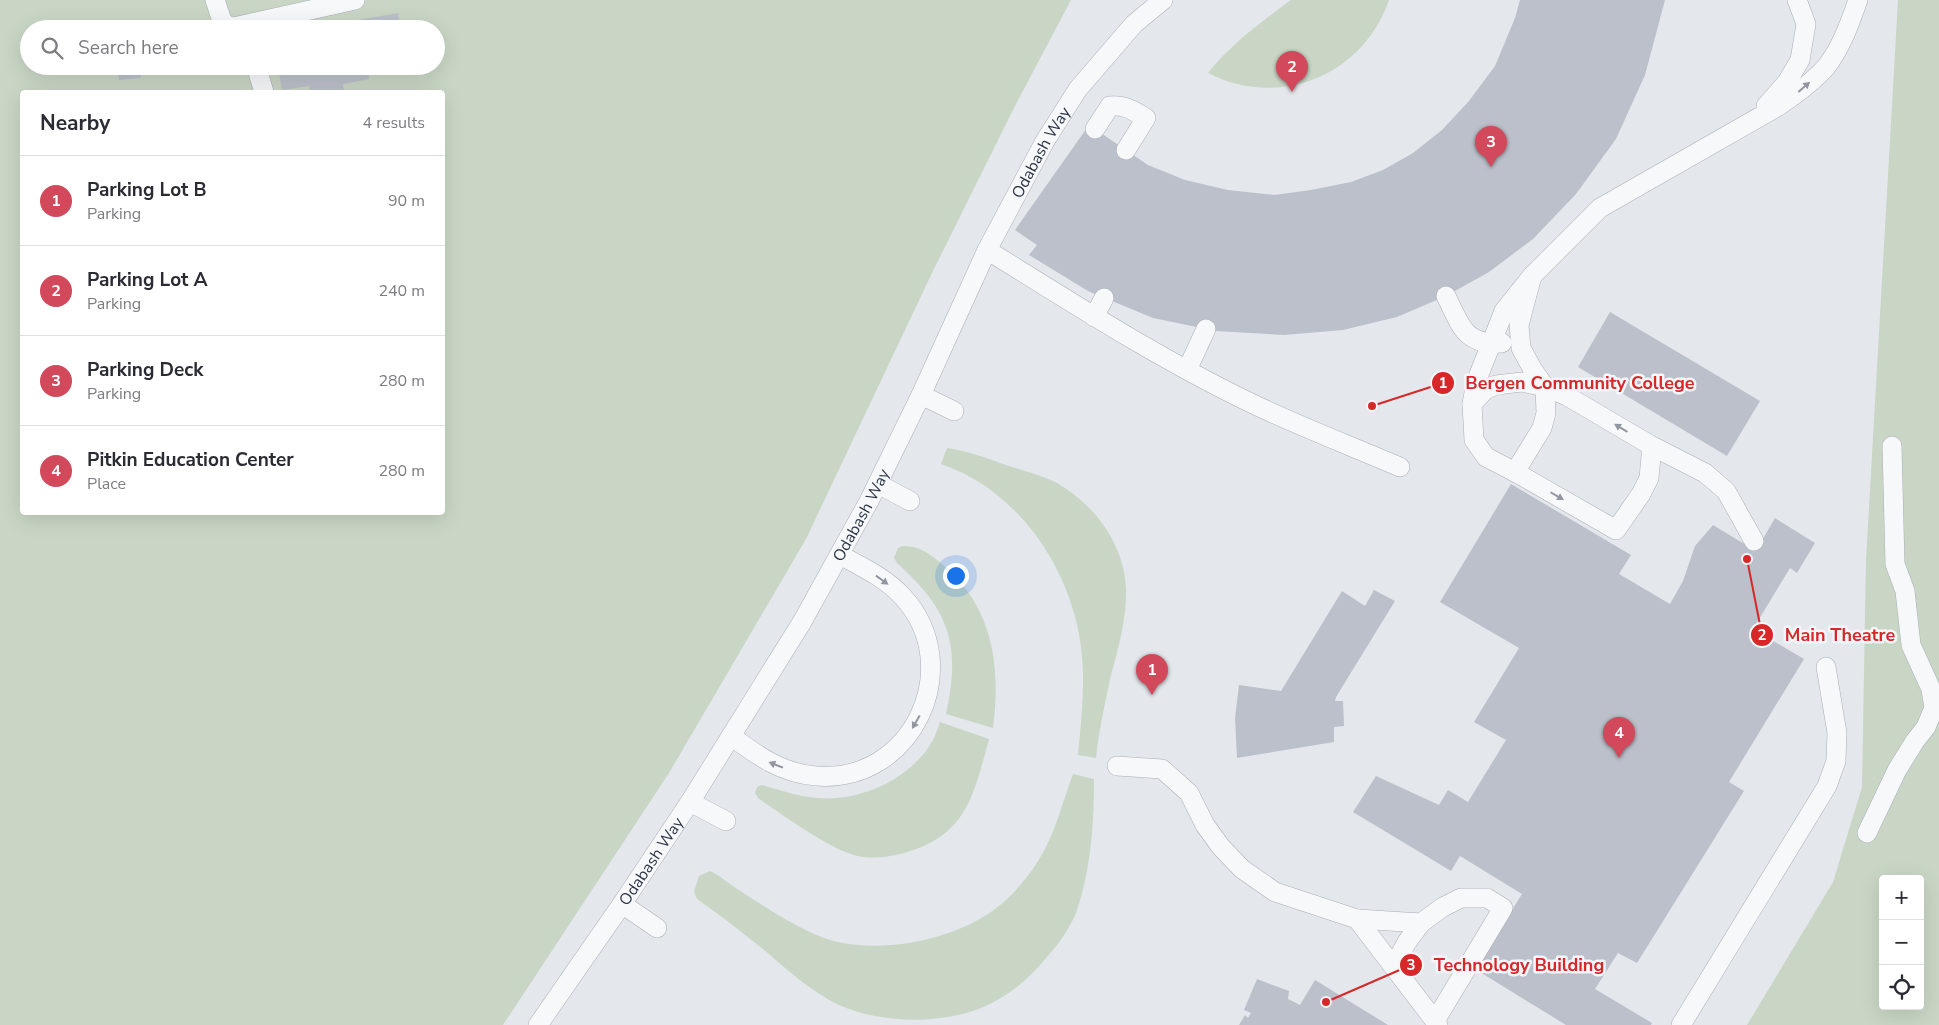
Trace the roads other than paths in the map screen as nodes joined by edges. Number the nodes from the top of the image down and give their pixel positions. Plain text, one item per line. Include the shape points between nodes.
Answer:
1 (214, 0) edge
2 (355, 0) edge
3 (1145, 0) edge
4 (1163, 0) edge
5 (1797, 0) edge
6 (1858, 0) edge
7 (222, 20) edge
8 (269, 20) edge
9 (259, 75) edge
10 (1078, 89) junction
11 (263, 90) edge
12 (1749, 123) junction
13 (1095, 129) dead end
14 (1126, 150) dead end
15 (987, 250) junction
16 (1532, 276) junction
17 (1446, 296) dead end
18 (1104, 298) dead end
19 (1094, 316) junction
20 (1206, 329) dead end
21 (1521, 342) junction
22 (1492, 343) junction
23 (1187, 370) junction
24 (1545, 387) junction
25 (921, 395) junction
26 (1472, 404) junction
27 (954, 411) dead end
28 (1652, 446) junction
29 (1892, 446) dead end
30 (1400, 466) dead end
31 (1515, 472) junction
32 (878, 484) junction
33 (910, 501) dead end
34 (1754, 541) dead end
35 (840, 555) junction
36 (1826, 666) dead end
37 (731, 736) junction
38 (1118, 766) dead end
39 (690, 802) junction
40 (726, 821) dead end
41 (1867, 833) dead end
42 (622, 904) junction
43 (1357, 919) junction
44 (1421, 923) junction
45 (656, 928) dead end
46 (1394, 966) junction
47 (1437, 1023) edge
48 (538, 1025) edge
49 (1681, 1025) edge

1 - 7 street
2 - 8 street
3 - 10 street
4 - 10 street, Odabash Way via 1134,24
5 - 12 street via 1806,24 1800,60 1775,97
12 -> 6 street via 1803,89 1826,66 1846,32
9 - 11 street
10 - 15 street, Odabash Way via 1040,149
12 - 16 street via 1600,208
13 - 14 street via 1110,106 1118,105 1146,118
15 - 19 street
15 - 25 street, Odabash Way
16 - 21 street via 1519,325
16 - 22 street via 1504,311
17 - 22 street via 1462,329 1474,340
18 - 19 street
19 - 23 street
20 - 23 street
21 - 22 street
21 - 24 street via 1532,370
22 - 26 street via 1476,382
23 - 30 street via 1253,405
24 - 26 street via 1522,382 1496,385 1485,390
28 -> 24 street via 1567,396
24 - 31 street via 1546,413 1542,428
25 - 27 street
25 - 32 street, Odabash Way
26 - 31 street via 1474,440 1486,457
31 -> 28 street via 1616,530 1650,478
28 - 34 street via 1705,474 1726,491
29 - 41 street via 1895,564 1904,591 1911,645 1930,689 1934,708 1926,727 1897,770
32 - 33 street
32 - 35 street, Odabash Way
35 - 37 street, Odabash Way
35 -> 37 street via 882,578 903,597 918,617 928,642 932,673 927,700 916,723 901,744 880,761 839,776 816,776 788,770 768,762
36 - 49 street via 1837,734 1836,761 1827,786
37 - 39 street, Odabash Way
38 - 43 street via 1162,769 1189,793 1205,825 1242,870 1275,892
39 - 40 street
39 - 42 street, Odabash Way
42 - 45 street
42 - 48 street, Odabash Way
43 - 44 street
43 - 46 street
44 - 46 street
44 - 47 street via 1461,898 1487,898 1503,908
46 - 47 street

